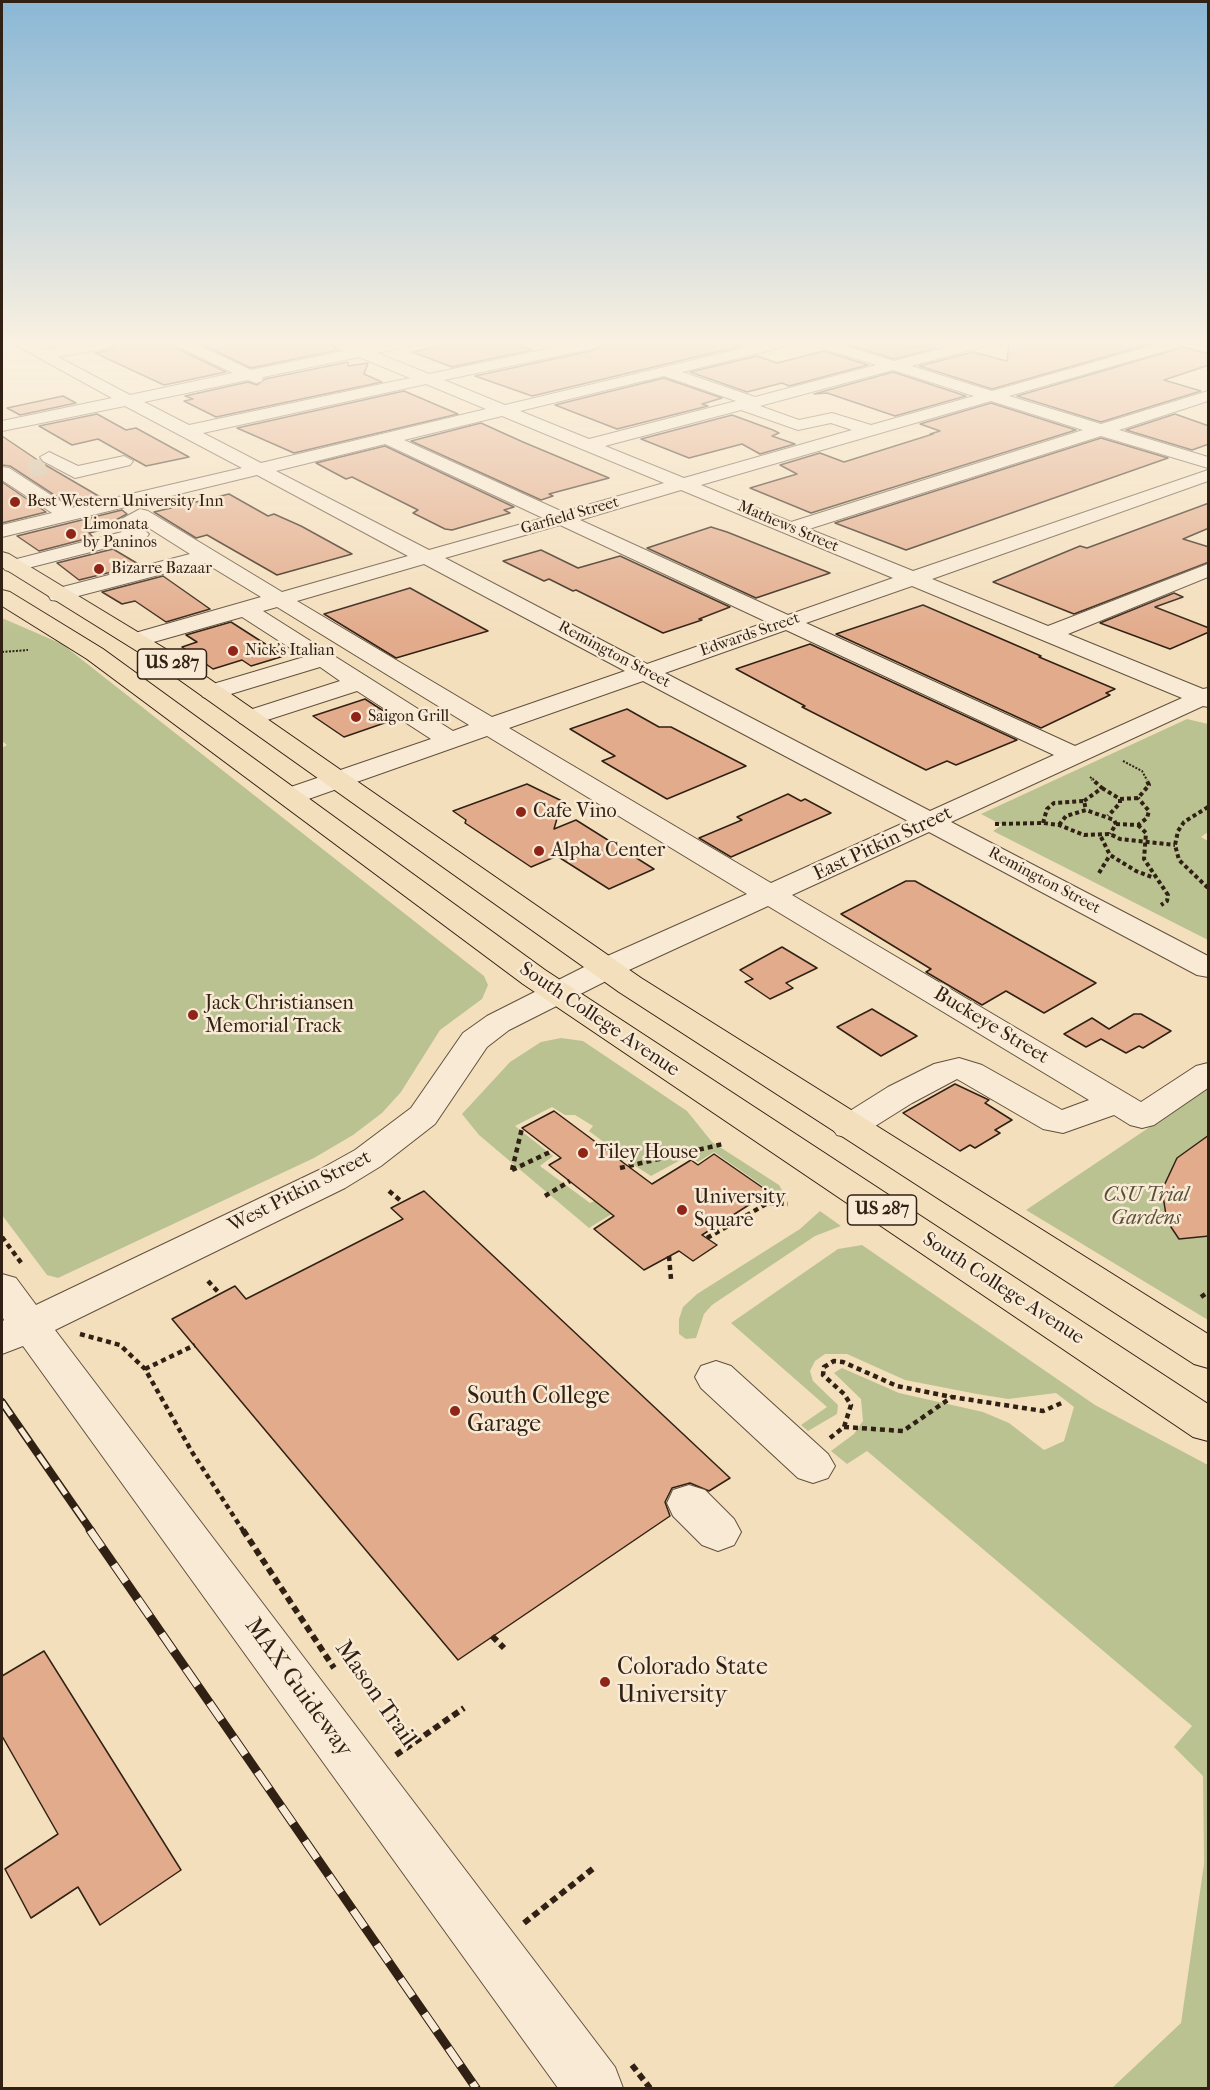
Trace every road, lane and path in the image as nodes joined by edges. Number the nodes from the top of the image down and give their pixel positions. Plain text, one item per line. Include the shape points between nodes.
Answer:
1 (206, 441) edge
2 (376, 441) edge
3 (391, 441) edge
4 (577, 441) edge
5 (605, 441) edge
6 (838, 441) edge
7 (1070, 441) edge
8 (1137, 441) edge
9 (588, 445) junction
10 (78, 450) dead end
11 (1209, 463) edge
12 (261, 469) junction
13 (29, 470) tunnel mouth
14 (4, 473) edge
15 (1209, 475) edge
16 (685, 484) junction
17 (130, 509) junction
18 (68, 515) junction
19 (559, 519) junction
20 (792, 528) junction
21 (2, 531) edge
22 (209, 555) junction
23 (425, 556) junction
24 (7, 562) edge
25 (1209, 570) edge
26 (912, 578) junction
27 (59, 595) junction
28 (277, 598) junction
29 (5, 602) edge
30 (243, 608) junction
31 (786, 622) junction
32 (1049, 634) junction
33 (136, 640) junction
34 (28, 650) dead end
35 (2, 652) edge
36 (322, 659) junction
37 (645, 672) junction
38 (360, 682) junction
39 (212, 692) junction
40 (1207, 698) edge
41 (249, 718) junction
42 (489, 727) junction
43 (450, 740) junction
44 (1123, 762) dead end
45 (1084, 767) junction
46 (336, 780) junction
47 (1102, 788) junction
48 (291, 796) junction
49 (1120, 798) junction
50 (1137, 798) junction
51 (1084, 801) junction
52 (1209, 807) edge
53 (1086, 810) junction
54 (1108, 816) junction
55 (931, 822) junction
56 (1043, 823) junction
57 (994, 824) dead end
58 (1116, 824) junction
59 (1059, 825) junction
60 (1138, 825) junction
61 (1110, 834) junction
62 (1101, 837) junction
63 (1144, 842) junction
64 (1175, 845) junction
65 (1110, 855) junction
66 (1099, 873) dead end
67 (1154, 878) junction
68 (1209, 888) edge
69 (771, 894) junction
70 (1161, 905) dead end
71 (1209, 968) edge
72 (605, 969) junction
73 (558, 993) junction
74 (1209, 1073) edge
75 (1116, 1102) junction
76 (849, 1127) junction
77 (522, 1128) dead end
78 (723, 1144) dead end
79 (552, 1151) dead end
80 (620, 1168) dead end
81 (570, 1181) dead end
82 (388, 1191) dead end
83 (545, 1196) dead end
84 (402, 1202) dead end
85 (788, 1204) dead end
86 (707, 1238) dead end
87 (669, 1256) dead end
88 (671, 1279) dead end
89 (208, 1281) dead end
90 (2, 1288) edge
91 (1209, 1292) edge
92 (220, 1294) dead end
93 (1201, 1297) dead end
94 (35, 1332) edge
95 (195, 1345) dead end
96 (1209, 1353) edge
97 (144, 1369) junction
98 (716, 1377) dead end
99 (952, 1397) junction
100 (1064, 1402) dead end
101 (1209, 1425) edge
102 (844, 1427) junction
103 (813, 1466) joint
104 (492, 1636) dead end
105 (504, 1648) dead end
106 (338, 1675) dead end
107 (464, 1708) dead end
108 (390, 1748) dead end
109 (396, 1755) junction
110 (403, 1764) dead end
111 (595, 1868) dead end
112 (516, 1914) dead end
113 (524, 1924) junction
114 (531, 1933) dead end
115 (611, 2075) edge
116 (650, 2088) edge

1 - 12 street, Remington Street
2 - 12 street
3 - 19 street
4 - 9 street, Mathews Street
5 - 9 street
6 - 16 street, Garfield Street
7 - 20 street
8 - 11 street
9 - 16 street, Mathews Street
10 - 17 street, Buckeye Street via 49,457 55,464 75,472 129,468 95,488
12 - 17 street
12 - 23 street, Remington Street
13 - 14 street
14 - 18 street
15 - 26 street, Edwards Street
16 - 19 street, Garfield Street
16 - 20 street, Mathews Street
17 - 18 street
17 - 22 street, Buckeye Street
17 - 24 street via 125,525 139,534
18 - 21 street
19 - 23 street, Garfield Street
19 - 31 street
20 - 26 street, Mathews Street
22 - 27 street
22 - 28 street, Buckeye Street
23 - 28 street, Garfield Street
23 - 37 street, Remington Street
24 - 27 highway, US 287
25 - 32 street
26 - 31 street, Edwards Street
26 - 32 street, Mathews Street
27 - 33 highway, US 287
28 - 30 street, Garfield Street
28 - 42 street, Buckeye Street
29 - 48 highway, South College Avenue / US 287 via 95,654
30 - 33 street, Garfield Street
30 - 36 street
31 - 37 street, Edwards Street
31 - 45 street
32 - 40 street, Mathews Street
33 - 39 highway, US 287
34 - 35 path
36 - 38 street
36 - 39 street
37 - 42 street, Edwards Street
37 - 55 street, Remington Street
38 - 41 street
38 - 43 street
39 - 41 highway, US 287
40 - 45 street, East Pitkin Street
41 - 46 highway, US 287
42 - 43 street, Edwards Street
42 - 69 street, Buckeye Street
43 - 46 street, Edwards Street
44 - 50 path via 1135,766 1148,778 1149,786
45 - 47 path
45 - 55 street, East Pitkin Street
46 - 48 street, Edwards Street
46 - 72 highway, US 287
47 - 49 path
47 - 51 path
48 - 73 highway, South College Avenue / US 287
49 - 50 path
49 - 54 path via 1120,804
50 - 60 path via 1149,811
51 - 53 path
51 - 56 path via 1054,803 1047,808
52 - 64 path via 1184,822
53 - 54 path
53 - 59 path via 1066,816
54 - 58 path
55 - 69 street, East Pitkin Street
55 - 71 street, Remington Street
56 - 57 path
56 - 59 path
58 - 60 path
58 - 61 path
59 - 62 path via 1084,836
60 - 63 path via 1146,833
61 - 62 path
61 - 63 path
62 - 65 path
63 - 64 path
63 - 67 path via 1144,859
64 - 68 path via 1179,860
65 - 66 path
65 - 67 path via 1136,872
67 - 70 path via 1168,895
69 - 72 street, East Pitkin Street
69 - 75 street, Buckeye Street
72 - 73 street, East Pitkin Street
72 - 76 highway, US 287
73 - 94 street, West Pitkin Street via 498,1023 475,1040 423,1116 368,1158
73 - 101 highway, South College Avenue / US 287
74 - 75 street, Buckeye Street via 1142,1117
75 - 76 street via 1064,1122 1055,1121 959,1068 900,1095
76 - 96 highway, US 287
77 - 79 path via 512,1170
78 - 80 path
81 - 83 path
82 - 84 path
85 - 86 path via 768,1203
87 - 88 path
89 - 92 path
90 - 94 street, MAX Guideway
91 - 93 path
94 - 97 path, Mason Trail via 120,1345
94 - 115 street, MAX Guideway
95 - 97 path
97 - 106 path, Mason Trail via 192,1452
98 - 103 street
99 - 100 path via 1043,1411
99 - 102 path via 903,1431
99 - 102 path via 897,1386 834,1361 824,1367 823,1375 851,1405
102 - 103 path via 822,1444
104 - 105 path
107 - 109 path
108 - 109 path, Mason Trail
109 - 110 path, Mason Trail
111 - 113 path
112 - 113 path
113 - 114 path
115 - 116 path

